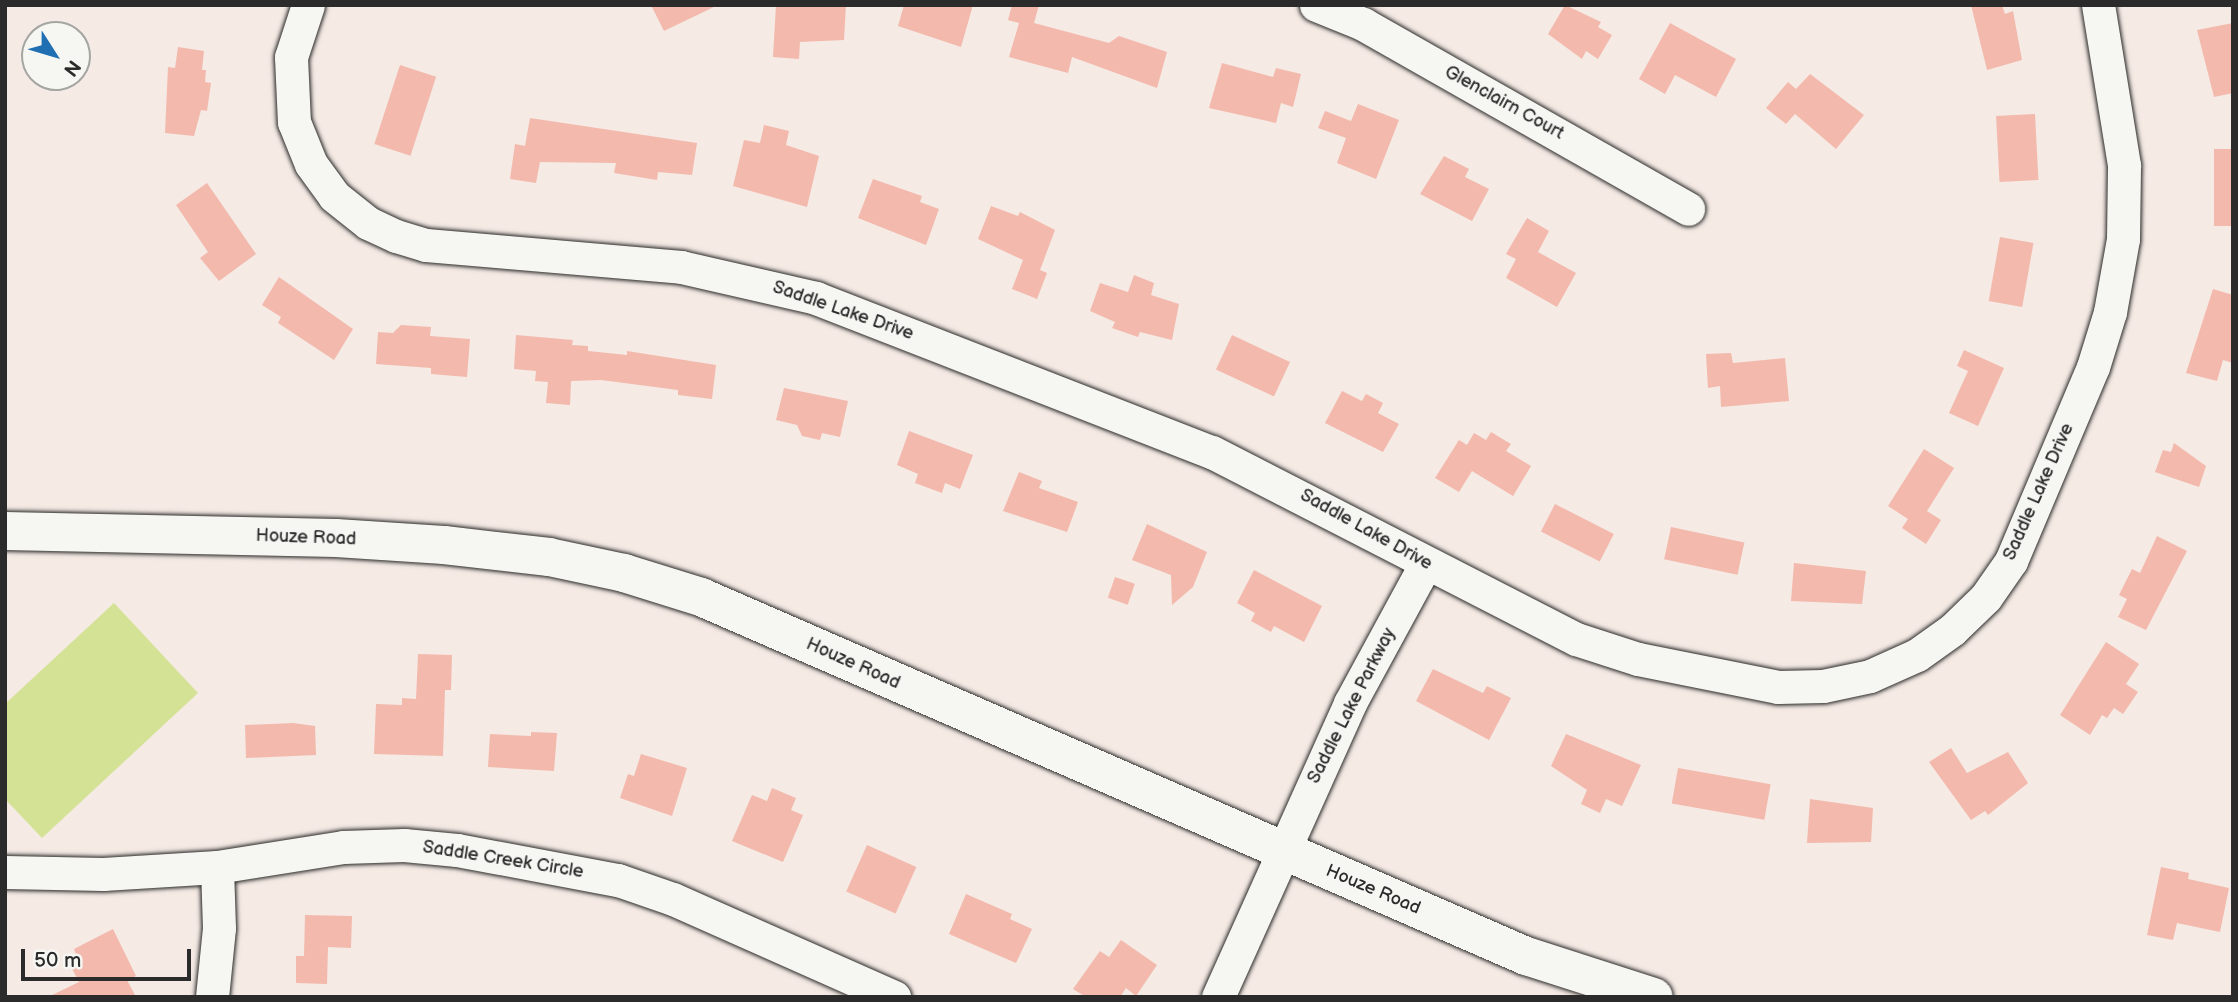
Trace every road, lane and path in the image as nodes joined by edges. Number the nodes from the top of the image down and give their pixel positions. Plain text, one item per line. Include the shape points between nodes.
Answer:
1 (308, 5) edge
2 (1316, 5) edge
3 (2098, 5) edge
4 (1688, 209) dead end
5 (5, 531) edge
6 (1426, 563) junction
7 (1282, 851) junction
8 (217, 867) junction
9 (5, 872) edge
10 (212, 997) edge
11 (894, 997) edge
12 (1217, 997) edge
13 (1654, 997) edge

1 - 6 street, Saddle Lake Drive via 291,57 294,122 311,164 334,196 368,223 426,245 681,267 816,298 1212,452
2 - 4 street, Glenclairn Court via 1363,24
3 - 6 street, Saddle Lake Drive via 2124,165 2123,239 2110,312 2092,367 2011,561 1986,597 1952,630 1917,655 1870,676 1823,686 1778,687 1638,659 1576,639
5 - 7 main road, Houze Road via 335,538 444,545 549,557 624,573 701,597
6 - 7 street, Saddle Lake Parkway via 1350,703
7 - 12 street, Saddle Lake Parkway
7 - 13 main road, Houze Road via 1526,956
8 - 9 street, Saddle Creek Circle via 103,874
8 - 10 street via 219,928
8 - 11 street, Saddle Creek Circle via 342,847 404,845 604,877 673,899

